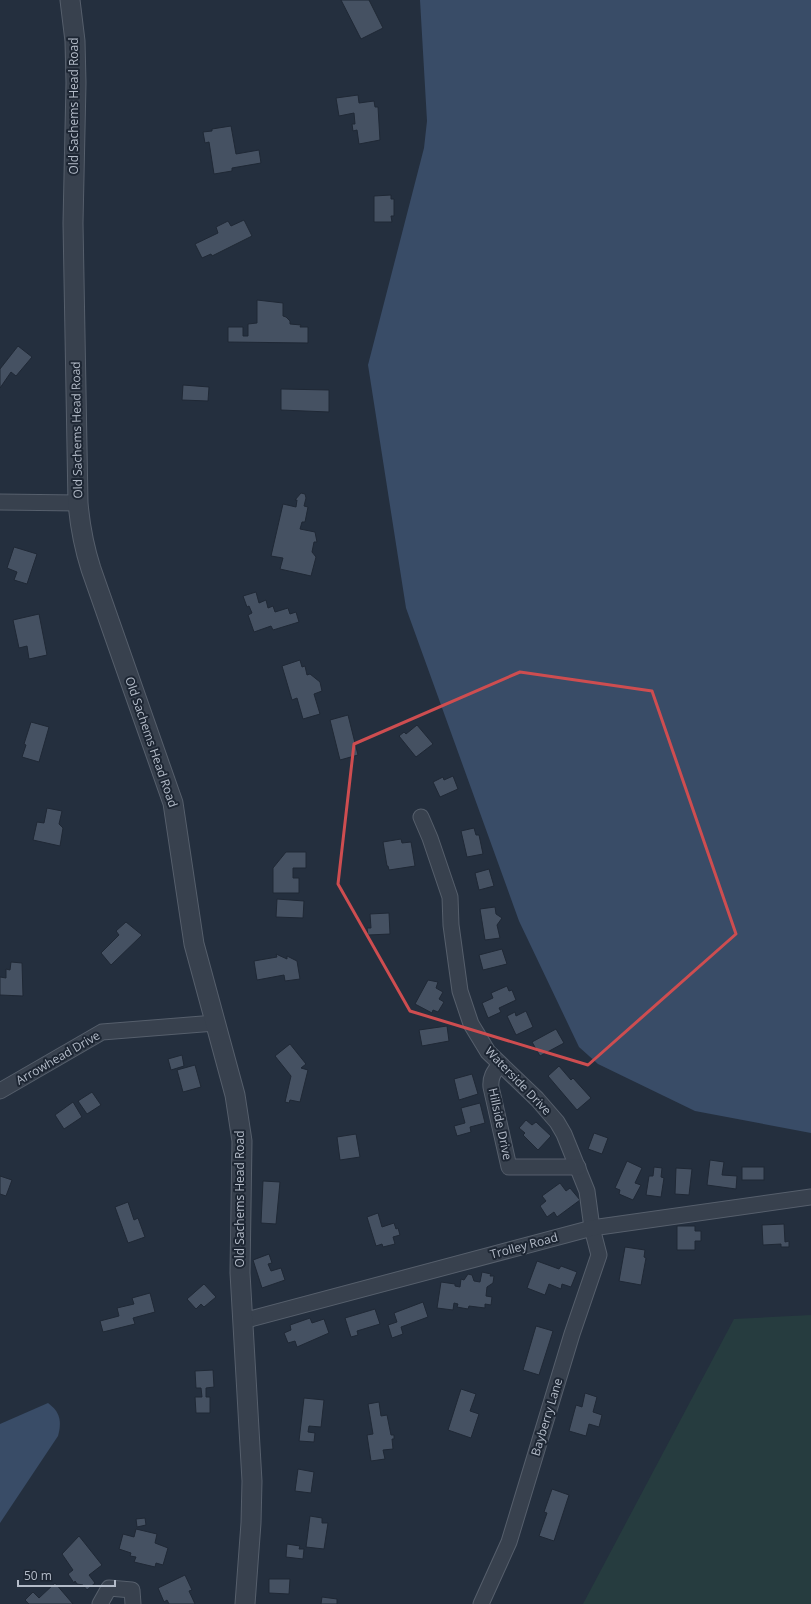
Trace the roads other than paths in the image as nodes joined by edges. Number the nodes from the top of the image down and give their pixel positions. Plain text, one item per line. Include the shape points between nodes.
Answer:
1 (70, 0) edge
2 (0, 502) edge
3 (78, 503) junction
4 (421, 817) dead end
5 (215, 1023) junction
6 (500, 1064) junction
7 (0, 1091) edge
8 (578, 1167) junction
9 (811, 1197) edge
10 (592, 1228) junction
11 (243, 1321) junction
12 (100, 1604) edge
13 (133, 1604) edge
14 (245, 1604) edge
15 (481, 1604) edge

1 - 3 street, Old Sachems Head Road via 75,41 76,83 73,223
2 - 3 street
3 - 5 street, Old Sachems Head Road via 84,544 91,569 173,803 194,944
4 - 6 street, Waterside Drive via 450,896 450,925 464,1008 478,1039
5 - 7 street, Arrowhead Drive via 102,1032
5 - 11 street, Old Sachems Head Road via 235,1095 242,1141 240,1235
6 - 8 street, Waterside Drive via 538,1099 557,1122
6 - 8 street, Hillside Drive via 494,1071 491,1087 509,1167
8 - 10 street, Waterside Drive via 589,1198
9 - 10 street, Trolley Road
10 - 11 street, Trolley Road
10 - 15 street, Bayberry Lane via 599,1255 572,1334 509,1542
11 - 14 street, Old Sachems Head Road via 252,1481
12 - 13 street via 109,1588 132,1590

